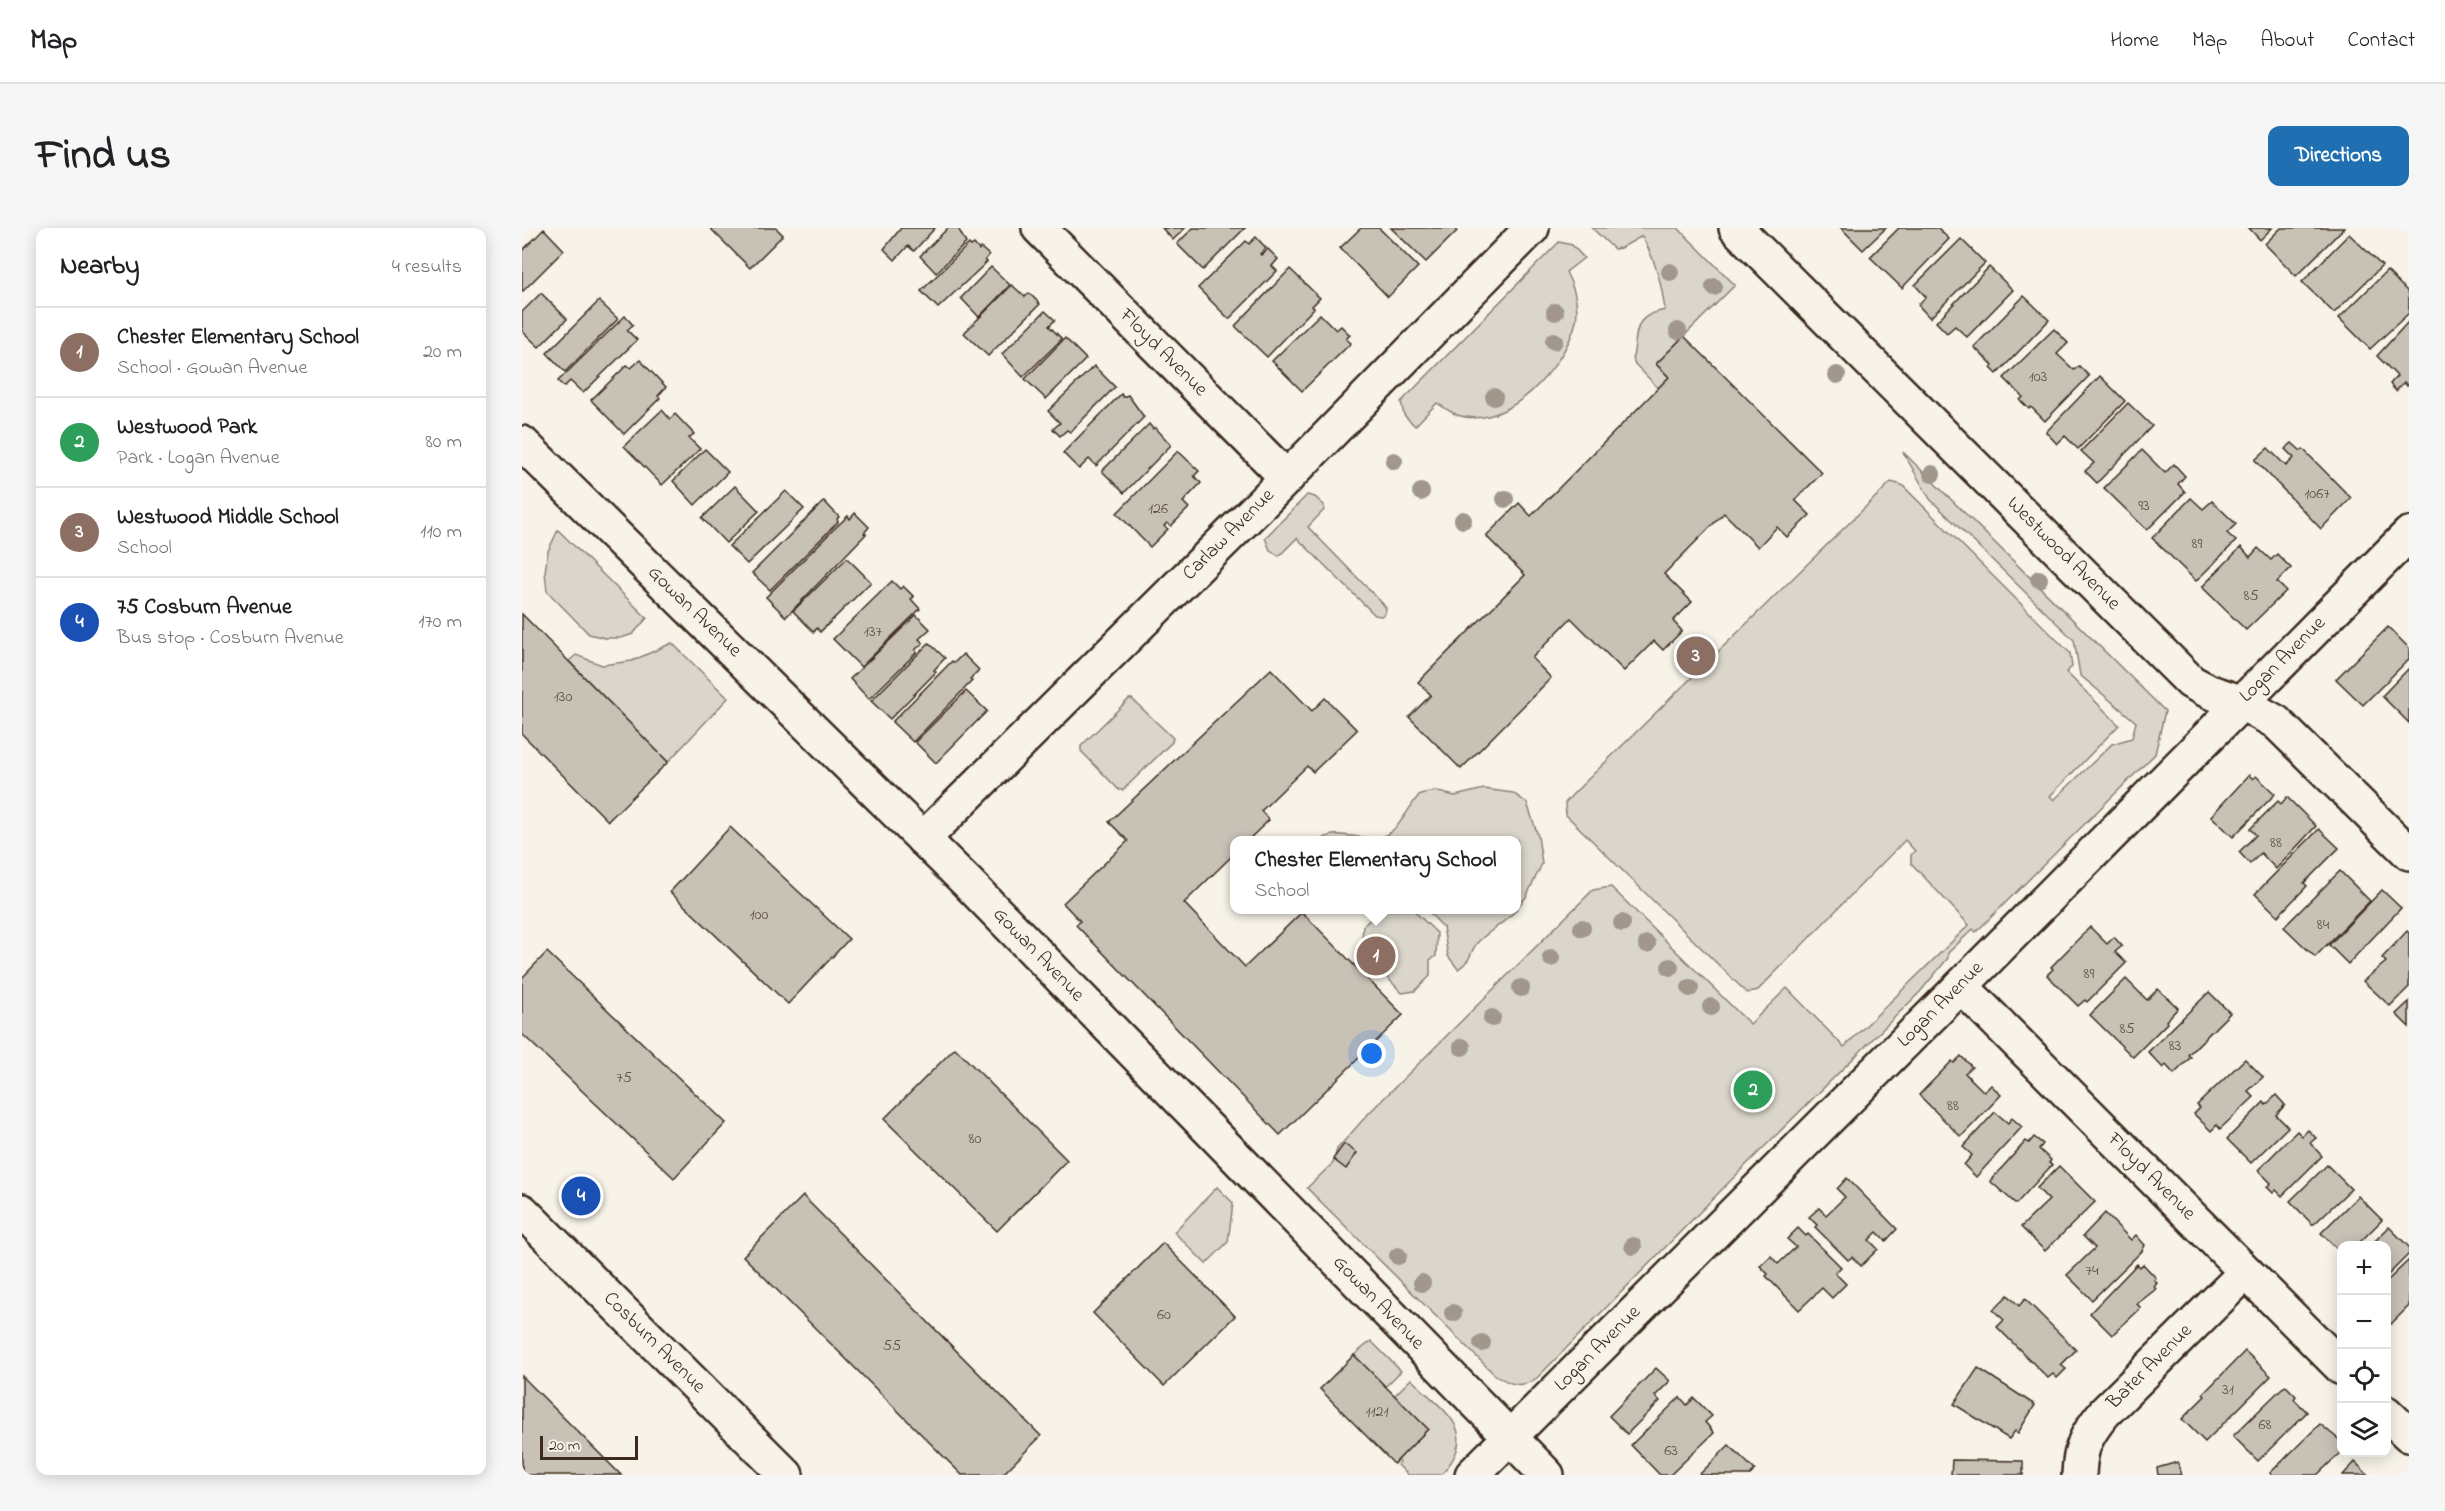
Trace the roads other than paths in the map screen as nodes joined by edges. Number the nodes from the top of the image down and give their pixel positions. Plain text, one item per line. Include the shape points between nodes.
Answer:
1 (1039, 228) edge
2 (1532, 228) edge
3 (1736, 228) edge
4 (522, 444) edge
5 (1287, 478) junction
6 (2409, 534) edge
7 (2240, 702) junction
8 (923, 839) junction
9 (2409, 853) edge
10 (1961, 986) junction
11 (522, 1211) edge
12 (2246, 1272) junction
13 (2337, 1363) edge
14 (2391, 1418) edge
15 (2409, 1435) edge
16 (1509, 1437) junction
17 (786, 1475) edge
18 (1472, 1475) edge
19 (1547, 1475) edge
20 (2079, 1475) edge

1 - 5 street, Floyd Avenue
2 - 5 street, Carlaw Avenue
3 - 7 street, Westwood Avenue via 2191,682 2210,693
4 - 8 street, Gowan Avenue
5 - 8 street, Carlaw Avenue
6 - 7 street, Logan Avenue
7 - 9 street, Westwood Avenue via 2276,722
7 - 10 street, Logan Avenue
8 - 16 street, Gowan Avenue
10 - 12 street, Floyd Avenue
10 - 16 street, Logan Avenue
11 - 17 street, Cosburn Avenue
12 - 13 street, Floyd Avenue
12 - 20 street, Bater Avenue via 2104,1413 2088,1433 2079,1455
14 - 15 street
16 - 18 street, Logan Avenue
16 - 19 street, Gowan Avenue

